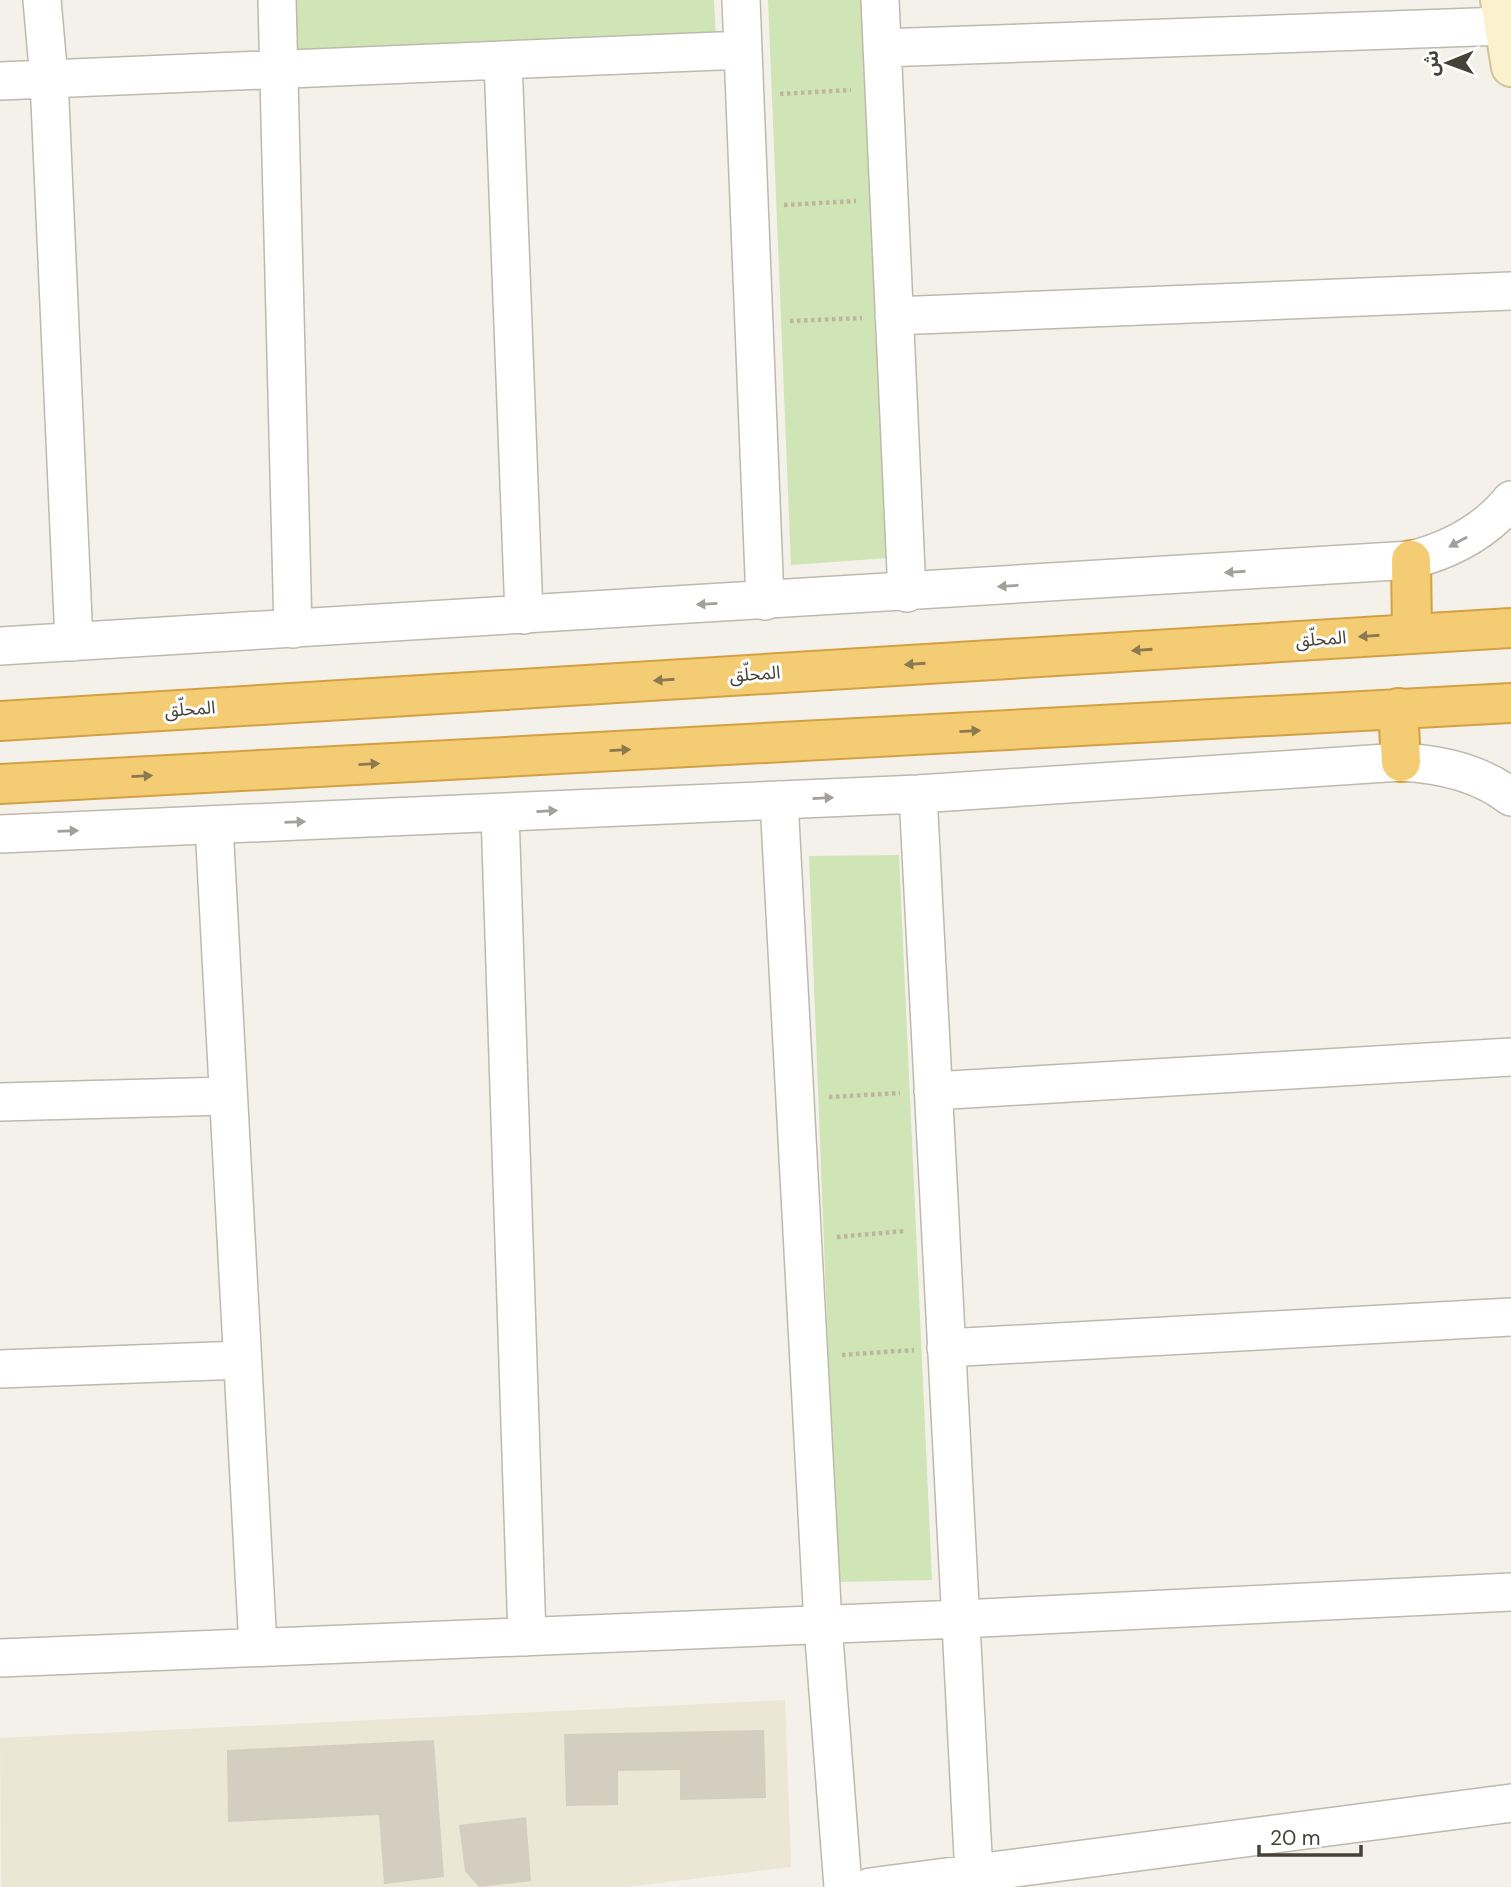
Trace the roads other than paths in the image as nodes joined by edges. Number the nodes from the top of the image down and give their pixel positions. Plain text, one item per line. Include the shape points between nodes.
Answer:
1 (42, 0) edge
2 (277, 0) edge
3 (741, 0) edge
4 (880, 0) edge
5 (1502, 13) edge
6 (882, 48) junction
7 (743, 50) junction
8 (503, 60) junction
9 (1511, 67) edge
10 (281, 69) junction
11 (49, 79) junction
12 (0, 82) edge
13 (1511, 291) edge
14 (894, 316) junction
15 (1511, 499) edge
16 (1411, 561) junction
17 (907, 593) junction
18 (765, 601) junction
19 (524, 615) junction
20 (1511, 628) edge
21 (293, 629) junction
22 (1412, 633) junction
23 (74, 642) junction
24 (0, 646) edge
25 (1511, 703) edge
26 (1398, 708) junction
27 (0, 721) edge
28 (1401, 762) junction
29 (0, 784) edge
30 (918, 794) junction
31 (1511, 797) edge
32 (779, 800) junction
33 (500, 813) junction
34 (214, 825) junction
35 (0, 834) edge
36 (1511, 1057) edge
37 (933, 1091) junction
38 (227, 1096) junction
39 (0, 1102) edge
40 (1511, 1317) edge
41 (946, 1348) junction
42 (242, 1360) junction
43 (0, 1369) edge
44 (1511, 1592) edge
45 (960, 1619) junction
46 (823, 1625) junction
47 (527, 1637) junction
48 (258, 1647) junction
49 (0, 1658) edge
50 (1511, 1803) edge
51 (970, 1881) edge
52 (843, 1887) edge
53 (870, 1887) edge

1 - 11 street
2 - 10 street
3 - 7 street
4 - 6 street
5 - 6 street
5 - 9 main road
6 - 14 street
7 - 8 street
7 - 18 street
8 - 10 street
8 - 19 street
10 - 11 street
10 - 21 street
11 - 12 street
11 - 23 street
13 - 14 street
14 - 17 street
15 -> 16 street via 1464,540
16 -> 17 street
16 - 22 highway
17 - 18 street
18 -> 19 street
19 - 21 street
20 - 22 highway, المحلّق
21 - 23 street
22 -> 27 highway, المحلّق
23 - 24 street
25 - 26 highway
26 - 28 highway
29 -> 26 highway
28 - 30 street
28 - 31 street via 1457,770
32 -> 30 street
30 - 37 street
33 -> 32 street
32 - 46 street
34 -> 33 street
33 - 47 street
35 -> 34 street
34 - 38 street
36 - 37 street
37 - 41 street
38 - 39 street
38 - 42 street
40 - 41 street
41 - 45 street
42 - 43 street
42 - 48 street
44 - 45 street
45 - 46 street
45 - 51 street
46 - 47 street
46 - 52 street
47 - 48 street
48 - 49 street
50 - 51 street
51 - 53 street

